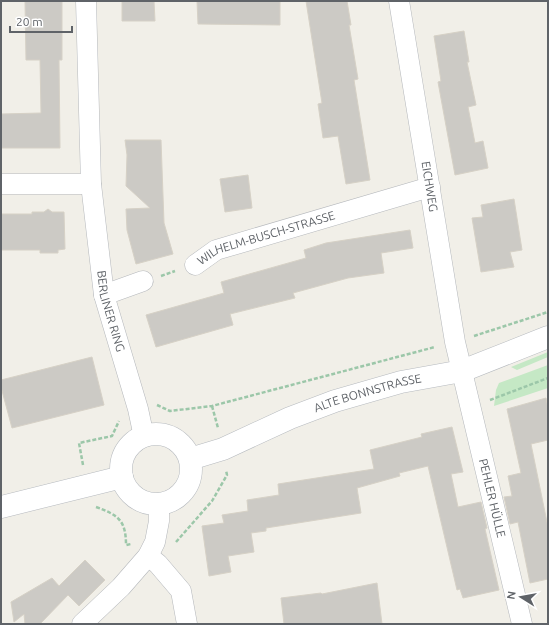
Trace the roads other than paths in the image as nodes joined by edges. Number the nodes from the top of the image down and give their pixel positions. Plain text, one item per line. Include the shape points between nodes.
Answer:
1 (86, 1) edge
2 (399, 1) edge
3 (1, 184) edge
4 (91, 184) junction
5 (430, 187) junction
6 (195, 265) road end
7 (143, 281) road end
8 (104, 295) junction
9 (548, 337) edge
10 (462, 371) junction
11 (144, 437) junction
12 (190, 459) junction
13 (122, 477) junction
14 (159, 503) junction
15 (1, 507) edge
16 (148, 556) junction
17 (82, 624) edge
18 (188, 624) edge
19 (522, 624) edge

1 - 4 street, BERLINER RING
2 - 5 street, EICHWEG
3 - 4 street
4 - 8 street, BERLINER RING
5 - 6 street, WILHELM-BUSCH-STRASSE via 216,250
5 - 10 street, EICHWEG
7 - 8 street
8 - 11 street, BERLINER RING
9 - 10 main road, ALTE BONNSTRASSE
10 - 12 main road, ALTE BONNSTRASSE via 401,382 335,400 222,449
10 - 19 street, PEHLER HÜLLE
11 - 12 main road via 158,434 169,436 178,441
11 - 13 main road via 132,443 126,450 122,463
12 - 14 main road via 190,479 185,488 178,496
13 - 14 main road via 132,494 149,503
13 - 15 main road
14 - 16 street via 156,535
16 - 17 street via 121,587
16 - 18 street via 181,591

